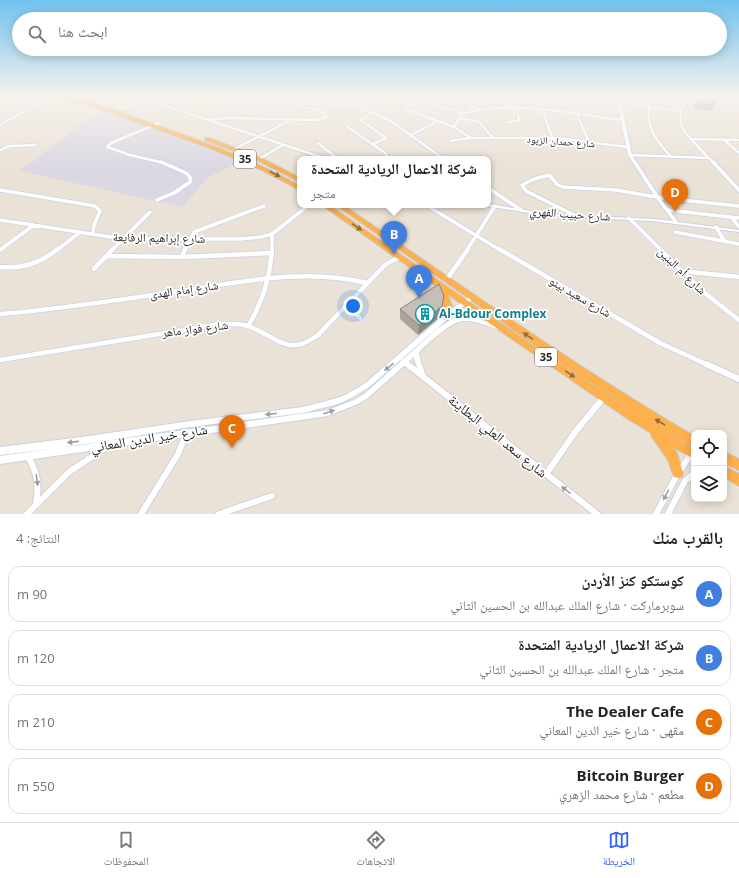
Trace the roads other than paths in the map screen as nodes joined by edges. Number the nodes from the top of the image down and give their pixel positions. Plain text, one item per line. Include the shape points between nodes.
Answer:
1 (137, 120) edge
2 (151, 120) edge
3 (208, 120) edge
4 (296, 120) joint
5 (320, 120) edge
6 (361, 120) edge
7 (387, 120) edge
8 (431, 120) edge
9 (457, 120) edge
10 (478, 120) edge
11 (520, 120) edge
12 (546, 120) edge
13 (579, 120) edge
14 (622, 120) edge
15 (649, 120) edge
16 (681, 120) edge
17 (436, 122) junction
18 (506, 122) dead end
19 (159, 123) junction
20 (153, 126) junction
21 (348, 127) dead end
22 (454, 127) junction
23 (411, 135) junction
24 (259, 137) junction
25 (471, 138) junction
26 (493, 138) junction
27 (552, 138) junction
28 (690, 139) junction
29 (724, 140) junction
30 (739, 140) edge
31 (451, 141) dead end
32 (589, 142) junction
33 (318, 143) dead end
34 (373, 144) junction
35 (36, 145) dead end
36 (283, 145) junction
37 (627, 147) junction
38 (234, 149) junction
39 (556, 149) dead end
40 (0, 150) edge
41 (739, 153) edge
42 (630, 155) junction
43 (318, 156) edge
44 (334, 156) edge
45 (387, 156) edge
46 (440, 156) edge
47 (671, 156) junction
48 (708, 158) junction
49 (259, 159) junction
50 (297, 178) edge
51 (297, 186) edge
52 (0, 190) edge
53 (491, 190) edge
54 (739, 190) edge
55 (657, 197) junction
56 (157, 200) dead end
57 (264, 206) dead end
58 (491, 206) edge
59 (495, 206) junction
60 (739, 206) edge
61 (305, 208) edge
62 (329, 208) edge
63 (344, 208) edge
64 (431, 208) edge
65 (521, 210) junction
66 (666, 210) junction
67 (150, 212) dead end
68 (576, 216) junction
69 (629, 218) junction
70 (732, 218) junction
71 (739, 218) edge
72 (0, 220) edge
73 (675, 221) junction
74 (34, 225) junction
75 (716, 227) junction
76 (739, 229) edge
77 (675, 232) dead end
78 (79, 233) junction
79 (93, 234) junction
80 (272, 234) junction
81 (477, 237) junction
82 (124, 239) junction
83 (189, 240) junction
84 (725, 242) junction
85 (739, 244) edge
86 (0, 250) edge
87 (272, 253) junction
88 (107, 256) junction
89 (182, 257) junction
90 (400, 257) junction
91 (0, 267) edge
92 (94, 269) dead end
93 (681, 270) junction
94 (739, 277) edge
95 (269, 279) junction
96 (447, 279) junction
97 (368, 283) junction
98 (438, 283) junction
99 (469, 300) junction
100 (347, 305) junction
101 (0, 314) edge
102 (446, 317) junction
103 (360, 318) dead end
104 (739, 320) edge
105 (248, 326) junction
106 (504, 330) junction
107 (416, 352) junction
108 (0, 360) edge
109 (402, 360) junction
110 (423, 376) junction
111 (739, 379) edge
112 (604, 397) junction
113 (654, 430) junction
114 (187, 432) junction
115 (691, 440) edge
116 (109, 445) junction
117 (691, 450) edge
118 (0, 451) edge
119 (691, 456) edge
120 (28, 457) junction
121 (727, 459) edge
122 (0, 460) edge
123 (739, 465) edge
124 (678, 473) junction
125 (727, 473) edge
126 (546, 474) junction
127 (691, 476) edge
128 (727, 477) edge
129 (738, 479) edge
130 (272, 496) dead end
131 (36, 504) junction
132 (27, 514) edge
133 (141, 514) edge
134 (219, 514) edge
135 (597, 514) edge
136 (656, 514) edge
137 (668, 514) edge

1 - 20 highway, 35
2 - 19 highway, 35
3 - 24 street
4 - 5 street
4 - 24 street via 280,124
6 - 34 street via 386,138
7 - 23 street
8 - 17 street
9 - 22 street
10 - 26 street
11 - 18 street
12 - 27 street
13 - 32 street
14 - 37 street
15 - 47 street via 650,131
16 - 28 street via 681,127
17 - 22 street
17 - 23 street
19 - 20 street
19 - 38 highway, 35
20 -> 51 highway, 35 via 241,157
20 - 56 street via 107,147 159,161 190,177 190,182 183,188
21 - 34 street
22 - 25 street
23 - 46 street
24 - 36 street
24 - 38 street
25 - 26 street, شارع حمدان الزيود
25 - 31 street, شارع حمدان الزيود
26 - 27 street, شارع حمدان الزيود
27 - 32 street, شارع حمدان الزيود
27 - 39 street
28 - 29 street
28 - 48 street
29 - 30 street
29 - 41 street
32 - 37 street, شارع حمدان الزيود
33 - 44 street
34 - 45 street
35 - 40 street via 9,146
36 - 43 street
36 - 49 street
37 - 42 street
38 - 49 highway, 35
42 - 47 street
42 - 55 street
47 - 48 street
48 - 54 street
49 - 50 highway, 35
52 - 79 street via 95,206 100,211
53 - 65 street
55 - 60 street
55 - 66 street
55 - 68 street via 616,190 563,187 547,175 529,180 522,185 526,191
57 - 83 street via 196,231
58 - 59 street, شارع حبيب الفهري
59 - 65 street, شارع حبيب الفهري
59 - 81 street
61 - 80 street, شارع إبراهيم الرفايعة
62 -> 90 highway, 35
63 - 96 highway, 35
64 - 81 street, شارع سعيد بينو
65 - 68 street, شارع حبيب الفهري
66 - 70 street
66 - 73 street
67 - 82 street
68 - 69 street, شارع حبيب الفهري
69 - 73 street, شارع حبيب الفهري
69 - 93 street, شارع أم البنين
70 - 71 street
70 - 76 street
72 - 74 street, شارع إبراهيم الرفايعة
73 - 75 street, شارع حبيب الفهري
73 - 76 street, شارع حبيب الفهري
74 - 78 street, شارع إبراهيم الرفايعة
74 - 86 street
75 - 76 street, شارع حبيب الفهري
75 - 84 street
77 - 84 street
78 - 79 street, شارع إبراهيم الرفايعة
78 - 91 street via 47,258 33,265 17,269
79 - 82 street, شارع إبراهيم الرفايعة
80 - 83 street, شارع إبراهيم الرفايعة via 252,238
80 - 87 street
81 - 96 street
81 - 111 street, شارع سعيد بينو via 660,342
82 - 83 street, شارع إبراهيم الرفايعة
82 - 88 street
83 - 89 street
84 - 85 street
87 - 89 street
87 - 95 street
88 - 89 street
88 - 92 street
90 - 97 street, شارع فواز ماهر via 387,264
90 - 98 highway, 35
93 - 94 street
93 - 104 street, شارع أم البنين
95 - 97 street, شارع إمام الهدى via 322,276 350,278
95 - 101 street, شارع إمام الهدى via 48,310
95 - 105 street via 257,311
96 - 99 highway, 35
97 - 100 street, شارع فواز ماهر
98 - 99 highway, 35
98 - 102 highway via 448,305
99 - 102 street, شارع خير الدين المعاني
99 - 106 highway, 35
115 -> 99 highway, 35
100 - 103 street
100 - 105 street, شارع فواز ماهر via 312,340 301,346 279,341
102 - 109 street, شارع خير الدين المعاني
105 - 108 street, شارع فواز ماهر via 204,326
106 - 107 street, شارع خير الدين المعاني via 476,320 456,319
106 -> 112 highway, 35
107 - 109 street, شارع خير الدين المعاني
107 - 110 street
109 - 110 street, شارع سعد العلي البطاينة
114 -> 109 street, شارع خير الدين المعاني via 328,413 366,396
109 -> 118 street, شارع خير الدين المعاني via 349,396 322,406
110 - 126 street, شارع سعد العلي البطاينة
112 - 113 highway, 35
112 - 126 street
113 - 117 highway, 35
113 - 124 highway via 673,457
114 - 116 street, شارع خير الدين المعاني
114 - 133 street via 178,454
116 - 120 street, شارع خير الدين المعاني
116 - 131 street via 69,472
119 - 124 street
120 - 122 street, شارع خير الدين المعاني
120 -> 131 street via 36,469 39,484
121 - 123 highway
124 -> 136 street
125 - 129 highway
135 -> 126 street, شارع سعد العلي البطاينة
127 - 137 street via 685,481
128 - 129 street
130 - 134 street
131 - 132 street

